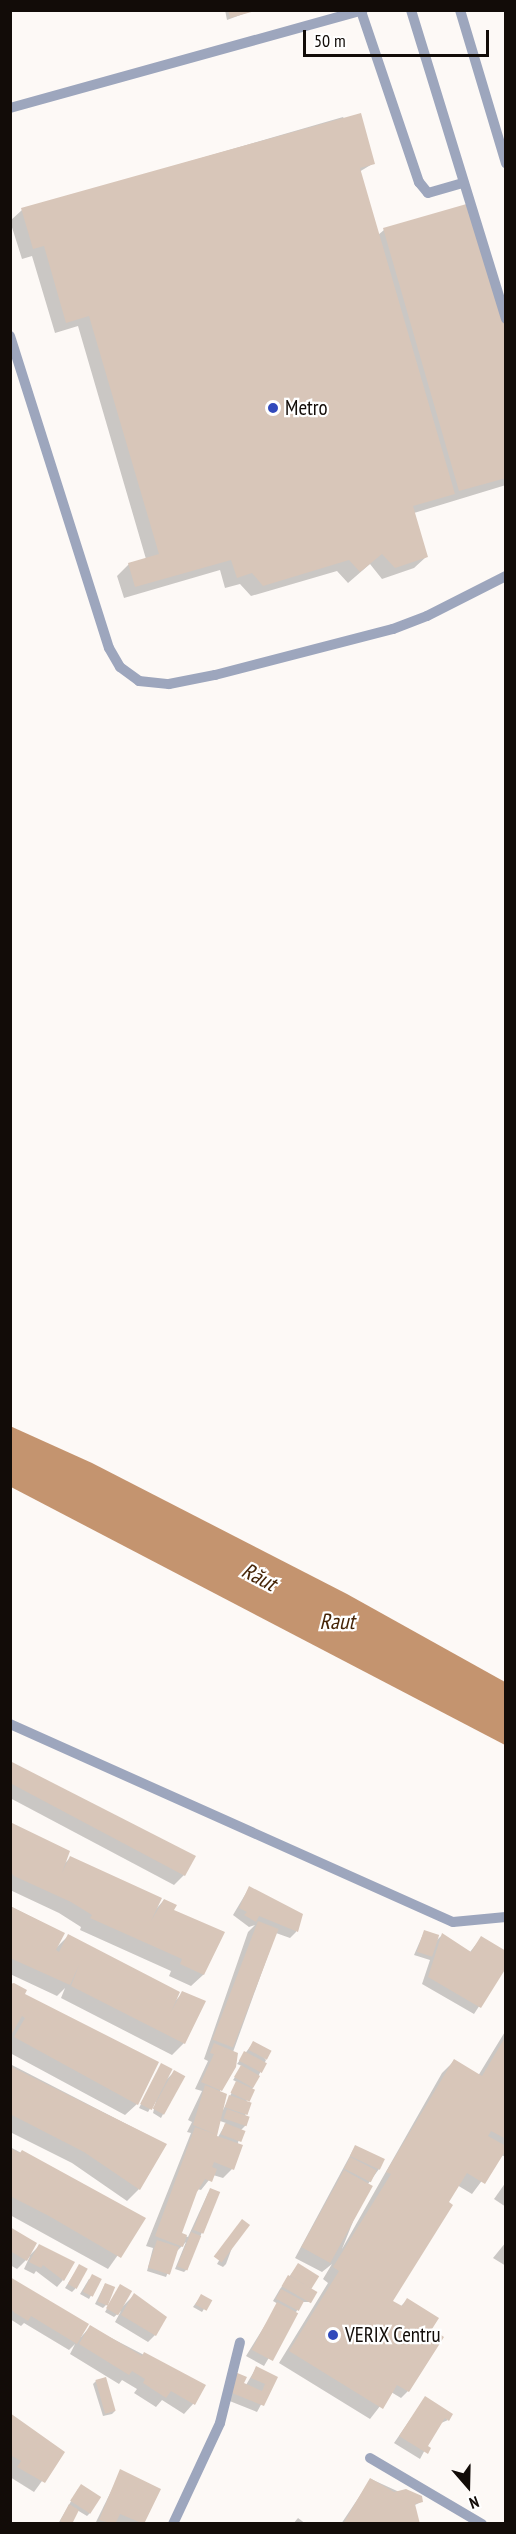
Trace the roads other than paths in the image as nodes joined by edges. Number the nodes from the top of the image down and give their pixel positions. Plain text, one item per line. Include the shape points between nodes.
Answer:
1 (411, 10) edge
2 (460, 10) edge
3 (362, 11) edge
4 (10, 108) edge
5 (506, 163) edge
6 (464, 183) junction
7 (506, 319) edge
8 (10, 336) edge
9 (506, 576) edge
10 (10, 1724) edge
11 (506, 1917) edge
12 (240, 2342) dead end
13 (370, 2458) dead end
14 (173, 2523) edge
15 (482, 2523) edge

1 - 6 lane
2 - 5 lane
3 - 4 lane
3 - 6 lane via 419,182 428,193
6 - 7 lane
8 - 9 lane via 109,648 120,667 139,681 169,684 215,675 393,629
10 - 11 lane via 453,1922
12 - 14 lane via 220,2423
13 - 15 lane

